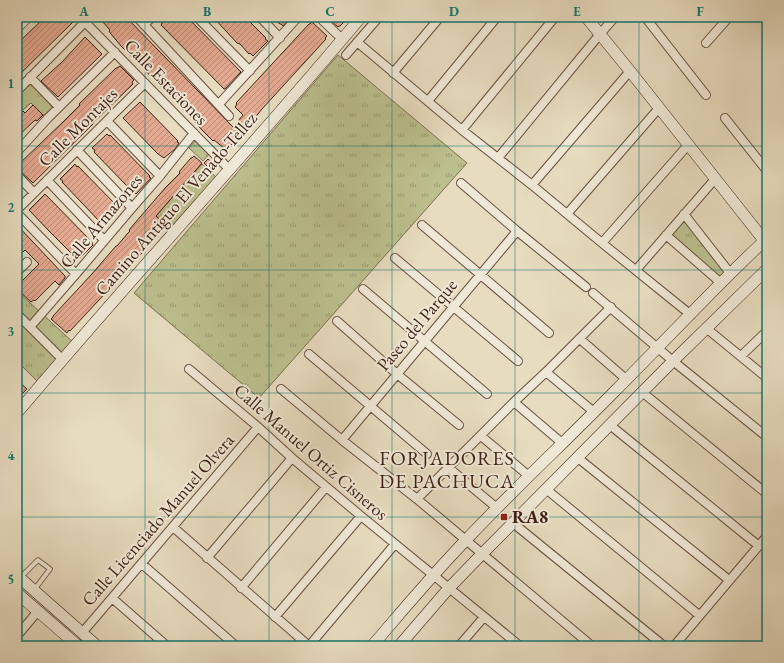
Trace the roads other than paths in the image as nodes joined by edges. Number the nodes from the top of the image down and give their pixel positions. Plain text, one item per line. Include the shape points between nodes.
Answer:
1 (27, 17) edge
2 (137, 17) edge
3 (152, 17) edge
4 (197, 17) edge
5 (260, 17) edge
6 (298, 17) edge
7 (319, 17) edge
8 (361, 17) edge
9 (379, 17) edge
10 (440, 17) edge
11 (497, 17) edge
12 (555, 17) edge
13 (586, 17) edge
14 (615, 17) edge
15 (645, 17) edge
16 (728, 17) edge
17 (85, 19) edge
18 (144, 25) junction
19 (17, 27) edge
20 (600, 34) junction
21 (280, 38) junction
22 (342, 40) junction
23 (357, 42) junction
24 (706, 43) dead end
25 (115, 52) junction
26 (346, 56) dead end
27 (250, 71) junction
28 (630, 71) junction
29 (393, 73) junction
30 (30, 77) junction
31 (145, 83) junction
32 (17, 91) edge
33 (706, 95) dead end
34 (428, 102) junction
35 (219, 104) junction
36 (59, 107) junction
37 (659, 108) junction
38 (230, 116) dead end
39 (725, 118) dead end
40 (107, 121) junction
41 (462, 130) junction
42 (194, 133) junction
43 (688, 145) junction
44 (77, 150) junction
45 (17, 152) edge
46 (498, 158) junction
47 (229, 169) junction
48 (767, 171) edge
49 (17, 175) edge
50 (160, 176) junction
51 (715, 179) junction
52 (47, 180) junction
53 (461, 183) dead end
54 (532, 185) junction
55 (34, 192) junction
56 (132, 208) junction
57 (17, 211) edge
58 (567, 214) junction
59 (684, 214) junction
60 (422, 225) dead end
61 (517, 231) junction
62 (666, 235) junction
63 (104, 240) junction
64 (766, 241) edge
65 (602, 243) junction
66 (395, 258) dead end
67 (27, 262) dead end
68 (767, 269) edge
69 (636, 270) junction
70 (17, 272) edge
71 (730, 273) junction
72 (76, 274) junction
73 (480, 274) junction
74 (721, 283) junction
75 (586, 287) dead end
76 (363, 289) dead end
77 (593, 293) dead end
78 (452, 307) junction
79 (611, 307) junction
80 (17, 314) edge
81 (690, 315) junction
82 (337, 321) dead end
83 (30, 327) junction
84 (706, 328) junction
85 (767, 330) edge
86 (549, 333) dead end
87 (580, 339) junction
88 (424, 340) junction
89 (657, 348) junction
90 (309, 354) dead end
91 (741, 356) junction
92 (63, 360) junction
93 (518, 361) dead end
94 (673, 361) junction
95 (189, 369) dead end
96 (546, 372) junction
97 (397, 374) junction
98 (767, 378) edge
99 (627, 380) junction
100 (281, 389) dead end
101 (642, 392) junction
102 (488, 394) dead end
103 (514, 402) junction
104 (370, 407) junction
105 (17, 412) edge
106 (594, 412) junction
107 (458, 425) dead end
108 (610, 425) junction
109 (258, 427) junction
110 (481, 436) junction
111 (767, 437) edge
112 (342, 440) junction
113 (562, 443) junction
114 (427, 454) dead end
115 (292, 458) junction
116 (578, 458) junction
117 (448, 468) junction
118 (529, 476) junction
119 (326, 487) junction
120 (546, 489) junction
121 (767, 494) edge
122 (417, 499) junction
123 (497, 508) junction
124 (360, 516) junction
125 (513, 523) junction
126 (173, 527) junction
127 (767, 536) edge
128 (465, 540) junction
129 (395, 544) junction
130 (759, 546) junction
131 (482, 554) junction
132 (207, 558) junction
133 (142, 564) junction
134 (433, 575) junction
135 (18, 576) edge
136 (729, 580) junction
137 (241, 588) junction
138 (450, 588) junction
139 (34, 590) junction
140 (17, 593) edge
141 (112, 598) junction
142 (38, 611) junction
143 (699, 615) junction
144 (275, 617) junction
145 (484, 617) junction
146 (82, 633) junction
147 (17, 636) edge
148 (93, 645) edge
149 (78, 646) edge
150 (167, 646) edge
151 (236, 646) edge
152 (309, 646) edge
153 (372, 646) edge
154 (399, 646) edge
155 (459, 646) edge
156 (520, 646) edge
157 (592, 646) edge
158 (664, 646) edge
159 (674, 646) edge

1 - 19 street
2 - 18 street
3 - 18 street
4 - 27 street
5 - 21 street
6 - 21 street
7 - 22 street
8 - 22 street, Camino Antiguo El Venado-Tellez
9 - 23 street
10 - 29 street
11 - 34 street
12 - 41 street
13 - 20 street
14 - 20 street
15 - 33 street
16 - 24 street
17 - 25 street, Calle Estaciones
17 - 30 street
18 - 35 street
20 - 28 street
20 - 46 street
21 - 27 street
22 - 47 street, Camino Antiguo El Venado-Tellez
23 - 26 street
23 - 29 street
25 - 31 street, Calle Estaciones
25 - 36 street
27 - 35 street
28 - 37 street
28 - 54 street
29 - 34 street
30 - 32 street
30 - 36 street
31 - 40 street, Calle Montajes
31 - 42 street, Calle Estaciones
34 - 41 street
35 - 38 street
36 - 45 street
37 - 43 street
37 - 58 street
39 - 48 street
40 - 44 street, Calle Montajes
40 - 50 street
41 - 46 street
42 - 47 street, Calle Estaciones
42 - 50 street, Calle Armazones
43 - 51 street
43 - 65 street
44 - 52 street, Calle Montajes
44 - 56 street
46 - 54 street
47 - 92 street, Camino Antiguo El Venado-Tellez
49 - 55 street
50 - 56 street, Calle Armazones
51 - 59 street
51 - 64 street
52 - 55 street, Calle Montajes
52 - 63 street
53 - 61 street
54 - 58 street
55 - 57 street, Calle Montajes
56 - 63 street, Calle Armazones
57 - 72 street
58 - 65 street
59 - 62 street
59 - 71 street
60 - 73 street
61 - 73 street, Paseo del Parque
61 - 75 street
62 - 69 street
62 - 74 street
63 - 72 street, Calle Armazones
64 - 71 street
65 - 69 street
66 - 78 street
67 - 70 street
68 - 84 street
69 - 81 street
71 - 74 street
72 - 83 street, Calle Armazones
73 - 78 street, Paseo del Parque
73 - 86 street
74 - 81 street
76 - 88 street
77 - 79 street
78 - 88 street, Paseo del Parque
78 - 93 street
79 - 87 street
79 - 89 street
80 - 83 street
81 - 89 street
82 - 97 street
83 - 92 street
84 - 91 street
84 - 94 street
85 - 91 street
87 - 96 street
87 - 99 street
88 - 97 street, Paseo del Parque
88 - 102 street
89 - 94 street
89 - 99 street
90 - 104 street
91 - 98 street
92 - 105 street, Camino Antiguo El Venado-Tellez
94 - 101 street
94 - 111 street
95 - 109 street, Calle Manuel Ortiz Cisneros
96 - 103 street
96 - 106 street
97 - 104 street, Paseo del Parque
97 - 107 street
99 - 106 street
100 - 112 street
101 - 108 street
101 - 121 street
103 - 110 street
103 - 113 street
104 - 112 street, Paseo del Parque
104 - 114 street
106 - 113 street
108 - 116 street
108 - 130 street
109 - 115 street, Calle Manuel Ortiz Cisneros
109 - 126 street, Calle Licenciado Manuel Olvera
110 - 117 street
110 - 118 street
112 - 122 street
113 - 118 street
115 - 119 street, Calle Manuel Ortiz Cisneros
115 - 132 street
116 - 120 street
116 - 136 street
117 - 122 street
117 - 123 street
118 - 123 street
119 - 124 street, Calle Manuel Ortiz Cisneros
119 - 137 street
120 - 125 street
120 - 143 street
122 - 128 street
123 - 128 street
124 - 129 street, Calle Manuel Ortiz Cisneros
124 - 144 street
125 - 131 street
125 - 158 street
126 - 132 street
126 - 133 street, Calle Licenciado Manuel Olvera
127 - 130 street
128 - 131 street
128 - 134 street
129 - 134 street, Calle Manuel Ortiz Cisneros
129 - 152 street
130 - 136 street
131 - 138 street
131 - 157 street
132 - 137 street
133 - 141 street, Calle Licenciado Manuel Olvera
133 - 151 street
134 - 138 street, Calle Manuel Ortiz Cisneros
134 - 153 street
135 - 139 street
135 - 139 lane via 38,560 50,569
136 - 143 street
137 - 144 street
138 - 145 street, Calle Manuel Ortiz Cisneros
138 - 154 street
139 - 146 street
140 - 142 street
141 - 146 street, Calle Licenciado Manuel Olvera
141 - 150 street
142 - 147 street
142 - 149 street
143 - 159 street
144 - 152 street
145 - 155 street
145 - 156 street, Calle Manuel Ortiz Cisneros
146 - 148 street

